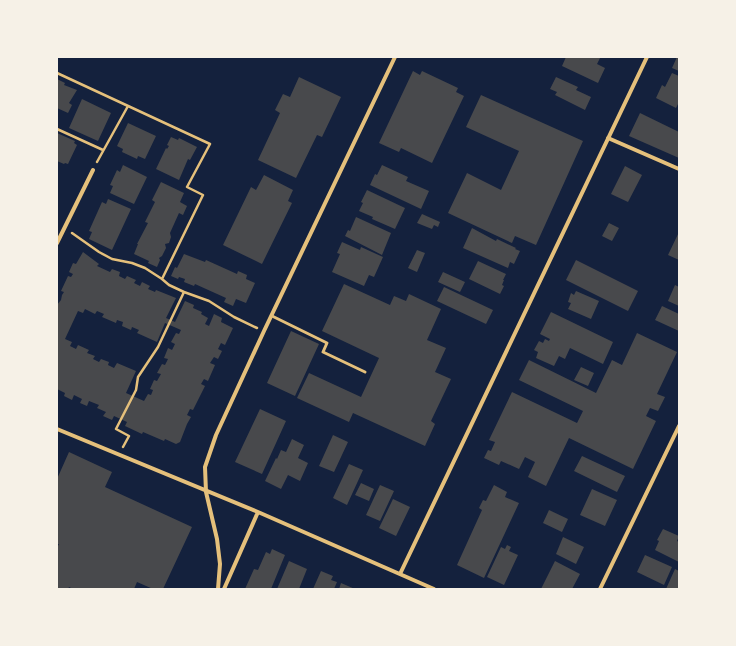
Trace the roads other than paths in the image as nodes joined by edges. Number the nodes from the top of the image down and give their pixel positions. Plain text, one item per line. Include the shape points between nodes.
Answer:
1 (395, 57) edge
2 (647, 57) edge
3 (608, 138) junction
4 (679, 169) edge
5 (93, 170) road end
6 (57, 243) edge
7 (272, 316) junction
8 (365, 372) dead end
9 (679, 426) edge
10 (57, 429) edge
11 (206, 492) junction
12 (258, 512) junction
13 (400, 574) junction
14 (218, 589) edge
15 (224, 589) edge
16 (434, 589) edge
17 (600, 589) edge

1 - 7 street
2 - 3 street
3 - 4 street
3 - 13 street
5 - 6 street
7 - 8 lane via 327,343 323,352
7 - 11 street via 216,435 205,467
9 - 17 street
10 - 11 street
11 - 12 street
11 - 14 street via 217,539 220,564
12 - 13 street
12 - 15 street
13 - 16 street

